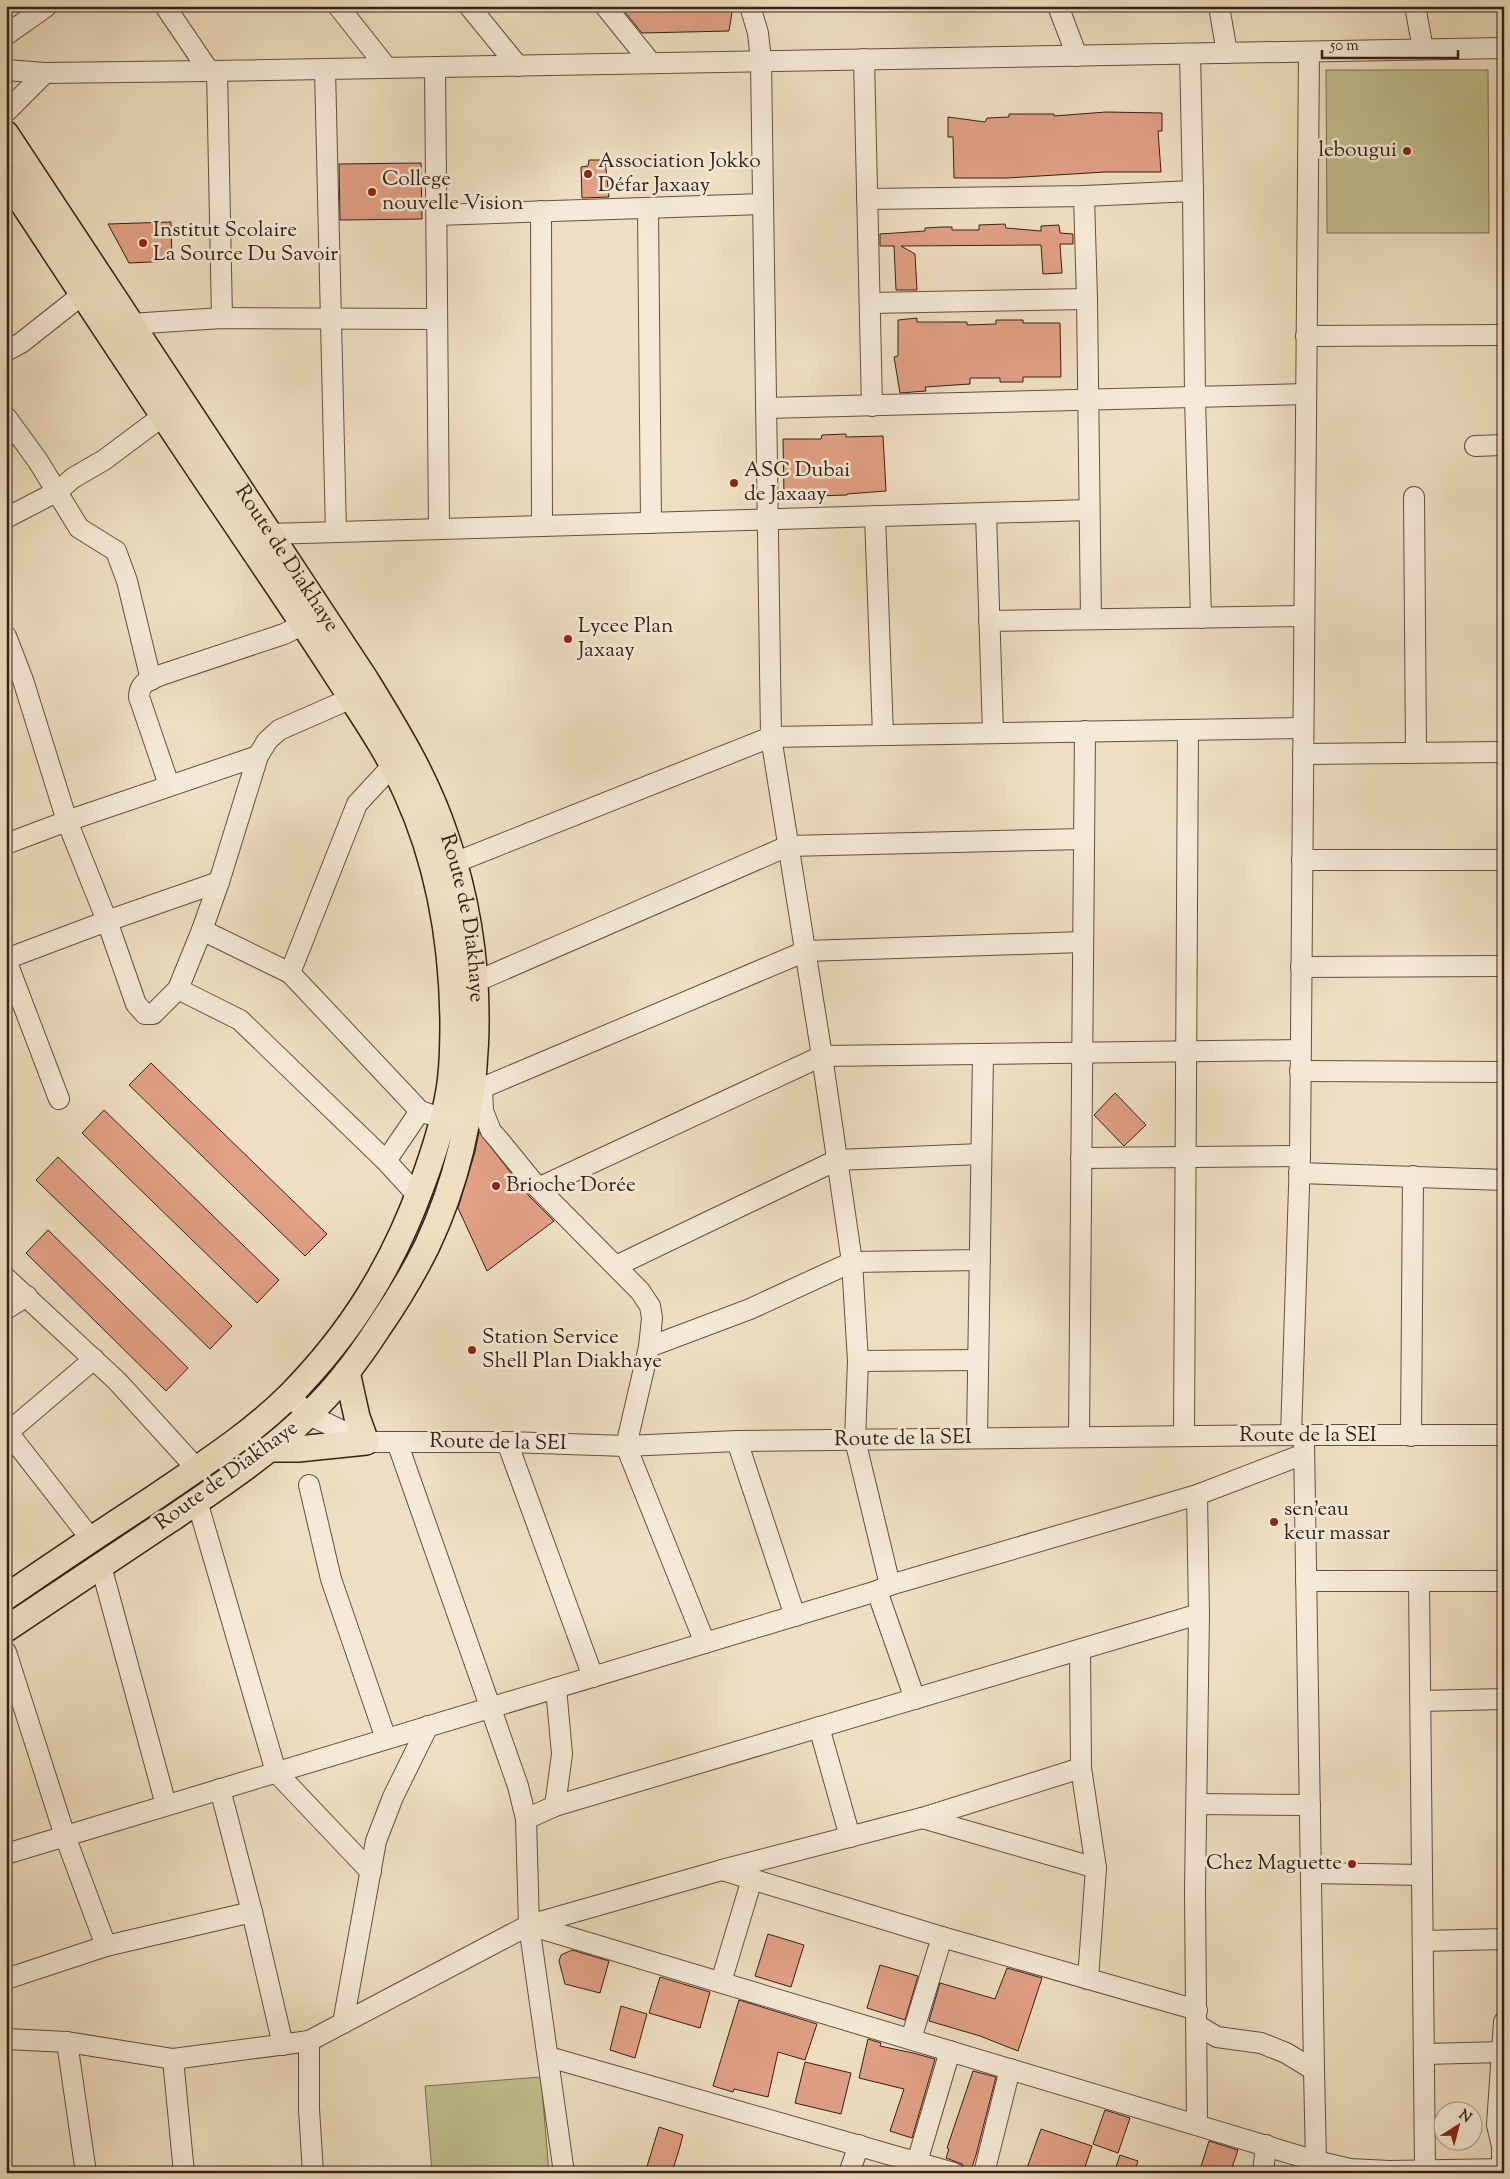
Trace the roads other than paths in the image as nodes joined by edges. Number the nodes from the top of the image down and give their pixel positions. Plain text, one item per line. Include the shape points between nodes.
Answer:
1 (47, 6) edge
2 (165, 6) edge
3 (338, 6) edge
4 (469, 6) edge
5 (605, 6) edge
6 (750, 6) edge
7 (1058, 6) edge
8 (1220, 6) edge
9 (1415, 6) edge
10 (6, 35) edge
11 (1504, 48) edge
12 (1423, 49) junction
13 (1309, 52) junction
14 (1227, 53) junction
15 (1190, 54) junction
16 (1077, 56) junction
17 (864, 59) junction
18 (762, 61) junction
19 (652, 63) junction
20 (518, 66) junction
21 (435, 67) junction
22 (386, 68) junction
23 (325, 69) junction
24 (6, 70) edge
25 (213, 71) junction
26 (45, 73) junction
27 (6, 112) edge
28 (6, 134) edge
29 (6, 178) edge
30 (1194, 191) junction
31 (1084, 196) junction
32 (867, 200) junction
33 (763, 204) junction
34 (648, 208) junction
35 (541, 212) junction
36 (437, 215) junction
37 (83, 294) junction
38 (1088, 298) junction
39 (870, 303) junction
40 (222, 318) junction
41 (331, 318) junction
42 (437, 319) junction
43 (130, 324) junction
44 (1504, 335) edge
45 (1306, 336) junction
46 (6, 351) edge
47 (1306, 394) junction
48 (1195, 397) junction
49 (1088, 400) junction
50 (872, 406) junction
51 (766, 408) junction
52 (163, 416) junction
53 (6, 417) edge
54 (1504, 445) edge
55 (1475, 446) dead end
56 (58, 491) junction
57 (1414, 497) dead end
58 (1089, 510) junction
59 (986, 513) junction
60 (875, 516) junction
61 (6, 518) edge
62 (768, 519) junction
63 (652, 523) junction
64 (542, 526) junction
65 (439, 529) junction
66 (336, 532) junction
67 (269, 534) junction
68 (1304, 616) junction
69 (1202, 618) junction
70 (1091, 619) junction
71 (989, 621) junction
72 (304, 624) junction
73 (6, 636) edge
74 (151, 680) junction
75 (352, 698) junction
76 (1303, 728) junction
77 (1188, 730) junction
78 (1085, 731) junction
79 (993, 733) junction
80 (883, 735) junction
81 (771, 736) junction
82 (1416, 752) junction
83 (1504, 752) edge
84 (1303, 754) junction
85 (258, 756) junction
86 (393, 765) junction
87 (170, 785) junction
88 (67, 821) junction
89 (1084, 840) junction
90 (6, 844) edge
91 (788, 846) junction
92 (1302, 860) junction
93 (1504, 860) edge
94 (454, 863) junction
95 (219, 882) junction
96 (106, 921) junction
97 (202, 930) junction
98 (1083, 942) junction
99 (806, 951) junction
100 (6, 960) edge
101 (1504, 966) edge
102 (1301, 967) junction
103 (290, 973) junction
104 (475, 982) junction
105 (178, 989) junction
106 (1300, 1050) junction
107 (1186, 1052) junction
108 (1082, 1053) junction
109 (982, 1054) junction
110 (822, 1056) junction
111 (1300, 1071) junction
112 (1504, 1072) edge
113 (477, 1087) junction
114 (59, 1100) dead end
115 (420, 1111) junction
116 (444, 1120) junction
117 (981, 1154) junction
118 (1186, 1157) junction
119 (1081, 1158) junction
120 (837, 1160) junction
121 (386, 1161) junction
122 (1300, 1164) junction
123 (1413, 1176) junction
124 (1504, 1180) edge
125 (538, 1188) junction
126 (418, 1196) junction
127 (980, 1260) junction
128 (852, 1262) junction
129 (616, 1266) junction
130 (6, 1278) edge
131 (27, 1296) junction
132 (6, 1309) edge
133 (649, 1347) junction
134 (94, 1359) junction
135 (978, 1360) junction
136 (858, 1361) junction
137 (348, 1372) junction
138 (289, 1395) junction
139 (309, 1414) junction
140 (7, 1432) edge
141 (1504, 1435) edge
142 (1184, 1436) junction
143 (1411, 1436) junction
144 (1079, 1437) junction
145 (977, 1438) junction
146 (855, 1440) junction
147 (737, 1441) junction
148 (1300, 1441) junction
149 (366, 1442) junction
150 (397, 1442) junction
151 (507, 1442) junction
152 (626, 1446) junction
153 (269, 1449) junction
154 (197, 1469) junction
155 (309, 1485) dead end
156 (1197, 1495) junction
157 (197, 1502) junction
158 (91, 1539) junction
159 (100, 1566) junction
160 (1306, 1581) junction
161 (1419, 1581) junction
162 (1504, 1581) edge
163 (883, 1588) junction
164 (6, 1597) edge
165 (1199, 1614) junction
166 (795, 1616) junction
167 (6, 1628) edge
168 (705, 1643) junction
169 (1080, 1650) junction
170 (6, 1652) edge
171 (593, 1676) junction
172 (556, 1688) junction
173 (915, 1699) junction
174 (1504, 1699) edge
175 (1421, 1701) junction
176 (491, 1708) junction
177 (428, 1726) junction
178 (819, 1728) junction
179 (386, 1739) junction
180 (1081, 1768) junction
181 (276, 1772) junction
182 (220, 1789) junction
183 (1197, 1804) junction
184 (166, 1805) junction
185 (1310, 1805) junction
186 (555, 1806) junction
187 (922, 1818) junction
188 (526, 1819) junction
189 (65, 1836) junction
190 (850, 1837) junction
191 (6, 1854) edge
192 (1096, 1868) junction
193 (722, 1870) junction
194 (371, 1872) junction
195 (1311, 1873) junction
196 (1422, 1875) junction
197 (752, 1879) junction
198 (252, 1912) junction
199 (529, 1925) junction
200 (942, 1937) junction
201 (1504, 1939) edge
202 (1423, 1941) junction
203 (106, 1946) junction
204 (6, 1979) edge
205 (1088, 1979) junction
206 (721, 1982) junction
207 (1197, 2018) junction
208 (1504, 2022) edge
209 (343, 2023) junction
210 (6, 2039) edge
211 (911, 2039) junction
212 (309, 2041) junction
213 (67, 2042) junction
214 (283, 2045) junction
215 (950, 2051) junction
216 (1503, 2052) edge
217 (1424, 2054) junction
218 (549, 2057) junction
219 (173, 2059) junction
220 (1010, 2069) junction
221 (1314, 2070) junction
222 (1197, 2124) junction
223 (1266, 2144) junction
224 (859, 2146) junction
225 (1317, 2167) edge
226 (935, 2169) edge
227 (1425, 2170) junction
228 (1495, 2170) edge
229 (569, 2171) edge
230 (1389, 2172) edge
231 (86, 2173) edge
232 (184, 2173) edge
233 (313, 2173) edge
234 (849, 2173) edge
235 (984, 2173) edge
236 (1263, 2173) edge

1 - 10 street
2 - 25 street
3 - 22 street
4 - 20 street
5 - 19 street
6 - 18 street via 756,21
7 - 16 street
8 - 14 street
9 - 12 street
11 - 12 street
12 - 13 street
13 - 14 street
13 - 45 street
14 - 15 street
15 - 16 street
15 - 30 street
16 - 17 street
17 - 18 street
17 - 32 street
18 - 19 street
18 - 33 street
19 - 20 street
20 - 21 street
21 - 22 street
21 - 36 street
22 - 23 street
23 - 25 street
23 - 41 street
24 - 26 street
25 - 26 street
25 - 40 street
26 - 27 street
28 - 43 main road, Route de Diakhaye
29 - 37 main road, Route de Diakhaye
30 - 31 street
30 - 48 street
31 - 32 street
31 - 38 street
32 - 39 street
33 - 34 street
33 - 51 street
34 - 35 street
34 - 63 street
35 - 36 street
35 - 64 street
36 - 42 street
37 - 46 street
37 - 52 main road, Route de Diakhaye
38 - 39 street
38 - 49 street
39 - 50 street
40 - 41 street
40 - 43 street
41 - 42 street
41 - 66 street
42 - 65 street
43 - 67 main road, Route de Diakhaye
44 - 45 street
45 - 47 street
47 - 48 street
47 - 68 street
48 - 49 street
48 - 69 street
49 - 50 street
49 - 58 street
50 - 51 street
51 - 62 street
52 - 56 street
52 - 72 main road, Route de Diakhaye
53 - 56 street
54 - 55 street
56 - 61 street
56 - 74 street via 79,528 116,551 127,581
57 - 82 street
58 - 59 street
58 - 70 street
59 - 60 street
59 - 71 street
60 - 62 street
60 - 80 street
62 - 63 street
62 - 81 street
63 - 64 street
64 - 65 street
65 - 66 street
66 - 67 street
67 - 94 main road, Route de Diakhaye via 411,754 432,798
68 - 69 street
68 - 76 street
69 - 70 street
70 - 71 street
71 - 79 street
72 - 74 street via 284,634
72 - 75 main road, Route de Diakhaye
73 - 88 street
74 - 87 street via 141,686 139,697
75 - 85 street via 279,730
75 - 86 main road, Route de Diakhaye
76 - 77 street
76 - 84 street
77 - 78 street
77 - 107 street
78 - 79 street
78 - 89 street
79 - 80 street
80 - 81 street
81 - 91 street
81 - 94 street
82 - 83 street
82 - 84 street
84 - 92 street
85 - 87 street
85 - 95 street
86 - 103 street via 357,804
86 - 116 main road, Route de Diakhaye via 420,826 435,874 447,931 453,1055
87 - 88 street
88 - 90 street
88 - 96 street
89 - 91 street
89 - 98 street
91 - 99 street
91 - 104 street
92 - 93 street
92 - 102 street
94 - 104 main road, Route de Diakhaye via 465,907
95 - 96 street
95 - 97 street
96 - 100 street
96 - 105 street via 136,1004 142,1012 153,1014
97 - 103 street
97 - 105 street
98 - 99 street
98 - 108 street
99 - 110 street
99 - 113 street
100 - 114 street
101 - 102 street
102 - 106 street
103 - 115 street
104 - 113 main road, Route de Diakhaye
105 - 121 street via 240,1020
106 - 107 street
106 - 111 street
107 - 108 street
107 - 118 street
108 - 109 street
108 - 119 street
109 - 110 street
109 - 117 street
110 - 120 street
110 - 125 street
111 - 112 street
111 - 122 street
113 - 125 street via 491,1131
113 - 137 main road, Route de Diakhaye via 447,1193 428,1244 402,1293
115 - 116 street
115 - 121 street
116 - 126 main road, Route de Diakhaye
117 - 120 street
117 - 127 street
118 - 119 street
118 - 122 street
118 - 142 street
119 - 144 street
120 - 128 street
120 - 129 street
121 - 126 street
122 - 123 street
122 - 148 street
123 - 124 street
123 - 143 street
125 - 129 street
126 - 138 main road, Route de Diakhaye via 389,1264 374,1288 326,1355
127 - 128 street
127 - 135 street
128 - 133 street via 750,1310
128 - 136 street
129 - 133 street via 650,1306
130 - 131 street
131 - 132 street
131 - 134 street
133 - 152 street
134 - 140 street
134 - 154 street
135 - 136 street
135 - 145 street
136 - 146 street
137 - 139 main road, Route de Diakhaye
137 - 149 main road
138 - 139 street, Route de la SEI
138 - 154 main road, Route de Diakhaye via 255,1427
139 - 149 street, Route de la SEI
139 - 153 main road, Route de Diakhaye
140 - 158 street
141 - 143 street, Route de la SEI
142 - 144 street, Route de la SEI
142 - 148 street, Route de la SEI
143 - 148 street, Route de la SEI
144 - 145 street, Route de la SEI
145 - 146 street, Route de la SEI
146 - 147 street, Route de la SEI
146 - 163 street
147 - 152 street, Route de la SEI
147 - 166 street
148 - 156 street
148 - 160 street
149 - 150 street, Route de la SEI
149 - 153 main road
150 - 151 street, Route de la SEI
150 - 176 street
151 - 152 street, Route de la SEI
151 - 171 street
152 - 168 street
153 - 157 main road, Route de Diakhaye
154 - 158 main road, Route de Diakhaye
155 - 179 street via 331,1579
156 - 163 street
156 - 165 street
157 - 159 main road, Route de Diakhaye
157 - 181 street
158 - 164 main road, Route de Diakhaye
159 - 167 main road, Route de Diakhaye
159 - 184 street
160 - 161 street
160 - 185 street
161 - 162 street
161 - 175 street
163 - 166 street
163 - 173 street
165 - 169 street
165 - 183 street
166 - 168 street
168 - 171 street
169 - 173 street
169 - 180 street
170 - 189 street
171 - 172 street
172 - 176 street
172 - 186 street via 562,1754
173 - 178 street
174 - 175 street
175 - 196 street
176 - 177 street
176 - 188 street
177 - 179 street
177 - 194 street via 393,1796 376,1841
178 - 186 street
178 - 190 street
179 - 181 street
180 - 187 street
180 - 192 street
181 - 182 street
181 - 194 street
182 - 184 street
182 - 198 street
183 - 185 street
183 - 207 street
184 - 189 street
185 - 195 street
186 - 188 street
187 - 190 street
187 - 192 street
188 - 199 street
189 - 191 street
189 - 203 street
190 - 193 street
192 - 205 street
193 - 197 street
193 - 199 street
194 - 209 street
195 - 196 street
195 - 221 street
196 - 202 street
197 - 200 street
197 - 206 street
198 - 203 street
198 - 214 street
199 - 206 street
199 - 209 street
199 - 218 street
200 - 205 street
200 - 211 street
201 - 202 street
202 - 217 street
203 - 204 street
205 - 207 street
206 - 211 street
207 - 221 street via 1217,2037 1261,2043
207 - 222 street
208 - 216 street
209 - 212 street
210 - 213 street
211 - 215 street
212 - 214 street
212 - 233 street
213 - 219 street
213 - 231 street
214 - 219 street
215 - 220 street
215 - 226 street
216 - 217 street
216 - 228 street via 1497,2125 1502,2146
217 - 227 street
218 - 224 street
218 - 229 street
219 - 232 street
220 - 222 street
220 - 235 street
221 - 225 street
222 - 223 street
223 - 225 street
223 - 236 street
224 - 226 street
224 - 234 street
225 - 230 street
227 - 228 street
227 - 230 street

